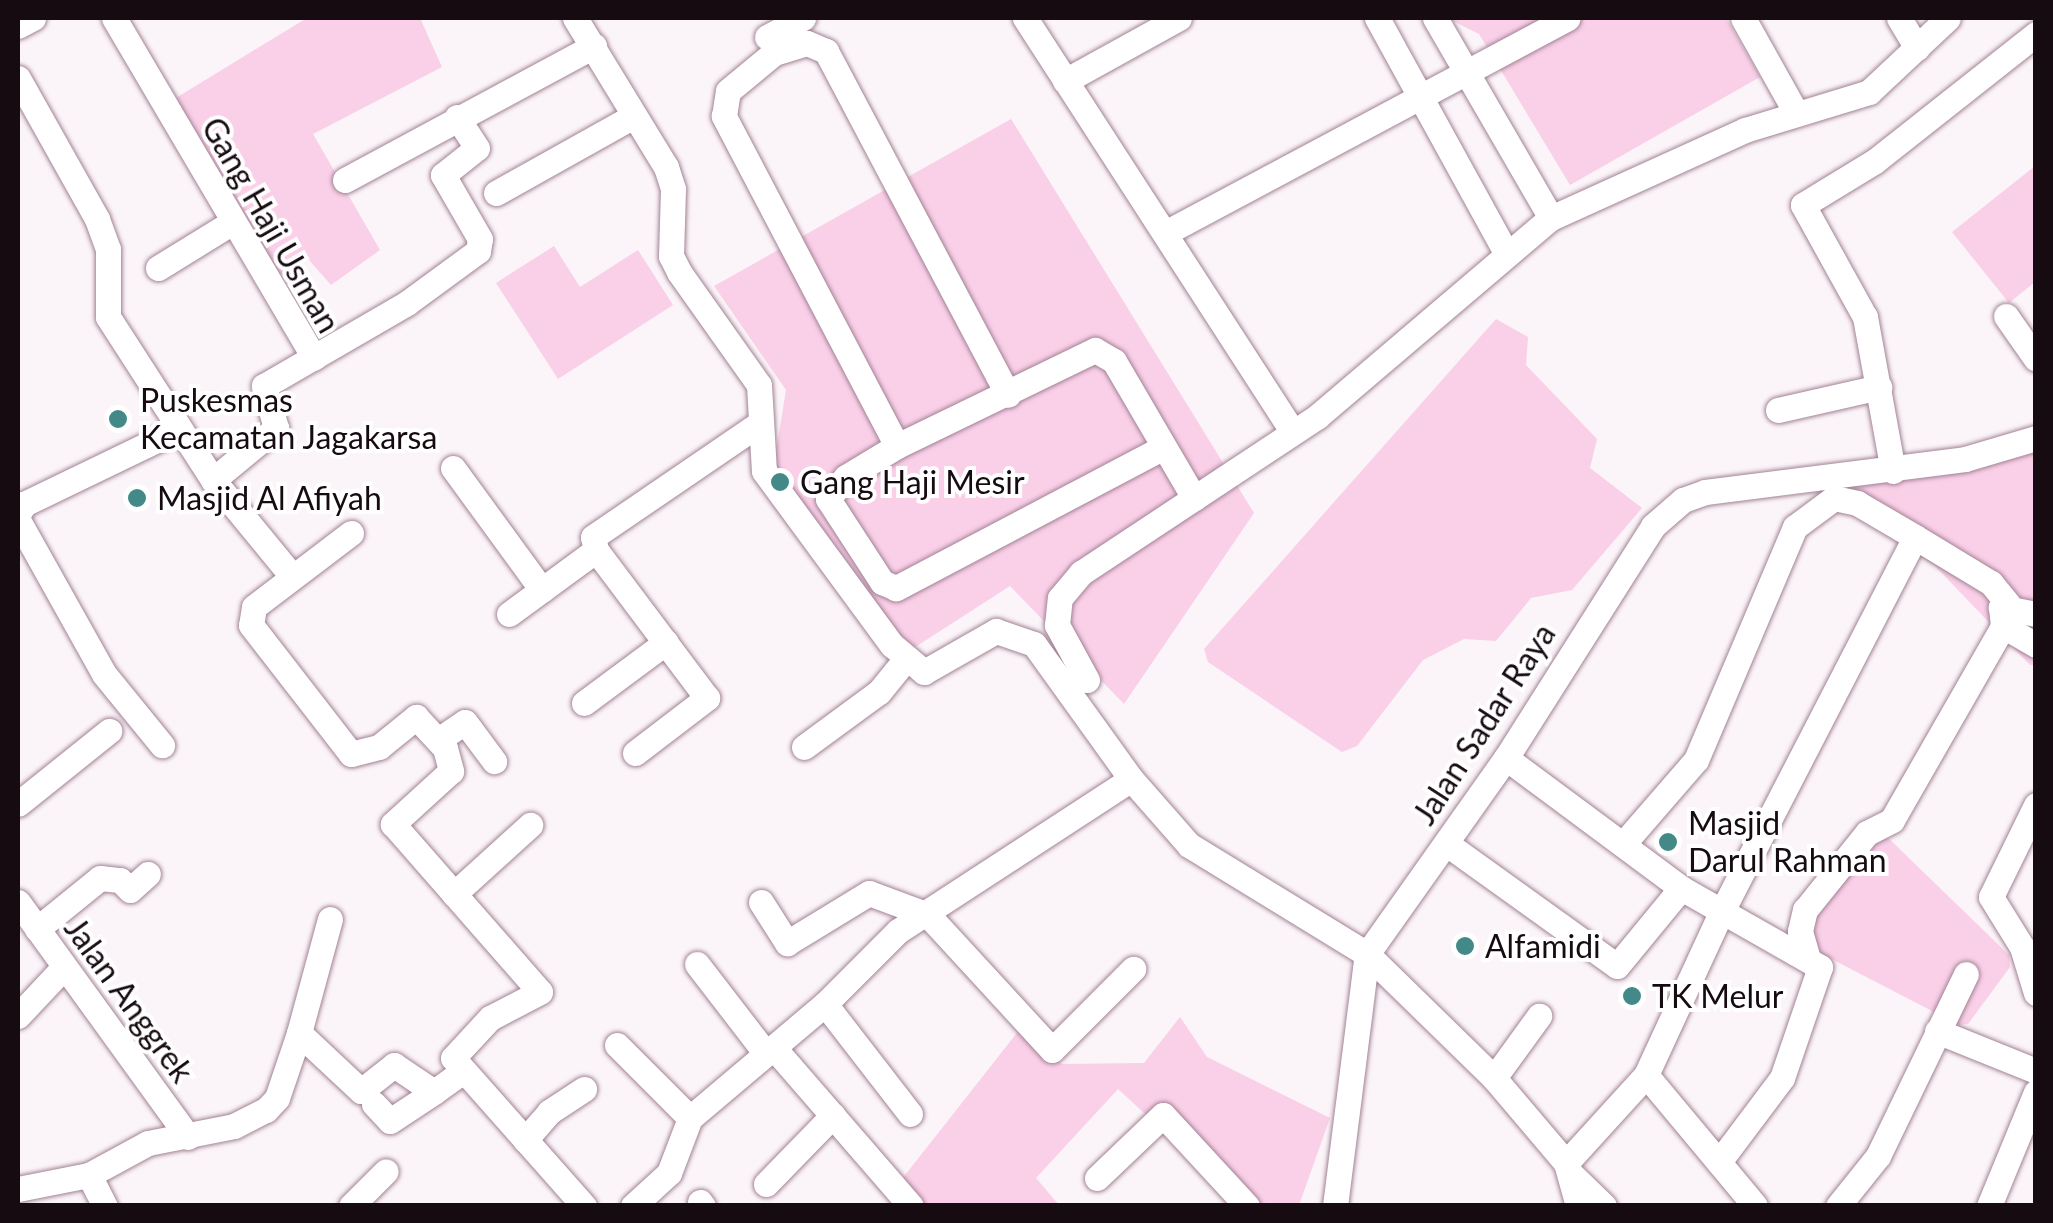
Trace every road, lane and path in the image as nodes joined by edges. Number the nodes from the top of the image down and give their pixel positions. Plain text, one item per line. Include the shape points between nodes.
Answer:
1 (33, 18) edge
2 (114, 18) edge
3 (575, 18) edge
4 (803, 18) edge
5 (1025, 18) edge
6 (1179, 18) edge
7 (1377, 18) edge
8 (1436, 18) edge
9 (1567, 18) edge
10 (1744, 18) edge
11 (1900, 18) edge
12 (1948, 18) edge
13 (18, 26) edge
14 (2036, 34) edge
15 (766, 36) edge
16 (594, 46) junction
17 (1917, 48) junction
18 (1467, 72) junction
19 (18, 78) edge
20 (1065, 81) junction
21 (1420, 97) junction
22 (1795, 111) junction
23 (457, 116) junction
24 (634, 116) junction
25 (345, 180) dead end
26 (496, 193) dead end
27 (1552, 218) junction
28 (231, 223) junction
29 (1168, 232) junction
30 (1507, 254) junction
31 (158, 268) dead end
32 (2006, 316) dead end
33 (314, 358) junction
34 (2036, 359) edge
35 (1878, 387) junction
36 (1008, 395) junction
37 (1778, 410) dead end
38 (757, 425) junction
39 (179, 429) junction
40 (1292, 431) junction
41 (2035, 439) edge
42 (897, 446) junction
43 (1162, 448) junction
44 (452, 468) dead end
45 (1893, 470) junction
46 (1812, 478) junction
47 (213, 480) junction
48 (1194, 498) junction
49 (1834, 498) junction
50 (19, 525) edge
51 (352, 533) dead end
52 (1915, 537) junction
53 (596, 550) junction
54 (290, 575) junction
55 (542, 590) junction
56 (510, 614) dead end
57 (2036, 614) edge
58 (2006, 615) junction
59 (666, 642) junction
60 (2036, 645) edge
61 (905, 660) junction
62 (1086, 680) dead end
63 (584, 703) dead end
64 (108, 731) dead end
65 (438, 740) junction
66 (162, 745) dead end
67 (804, 747) dead end
68 (635, 753) dead end
69 (1506, 758) junction
70 (494, 761) dead end
71 (1131, 778) junction
72 (18, 804) edge
73 (2036, 805) edge
74 (530, 824) dead end
75 (1624, 843) junction
76 (1447, 844) junction
77 (148, 874) dead end
78 (1681, 888) junction
79 (454, 894) junction
80 (18, 902) edge
81 (761, 902) dead end
82 (1722, 912) junction
83 (928, 915) junction
84 (330, 920) dead end
85 (37, 929) junction
86 (1367, 954) junction
87 (1808, 958) junction
88 (697, 964) dead end
89 (64, 966) junction
90 (1133, 969) dead end
91 (1966, 974) dead end
92 (2036, 993) edge
93 (825, 1004) junction
94 (18, 1016) edge
95 (1539, 1016) dead end
96 (1937, 1031) junction
97 (299, 1032) junction
98 (617, 1046) dead end
99 (769, 1049) junction
100 (2036, 1071) edge
101 (462, 1072) junction
102 (1646, 1075) junction
103 (1494, 1078) junction
104 (584, 1089) dead end
105 (434, 1092) junction
106 (2036, 1092) edge
107 (374, 1104) dead end
108 (910, 1114) dead end
109 (833, 1116) junction
110 (690, 1118) junction
111 (188, 1136) junction
112 (525, 1140) junction
113 (1719, 1162) junction
114 (386, 1172) dead end
115 (88, 1175) junction
116 (1098, 1178) dead end
117 (766, 1184) dead end
118 (1570, 1187) edge
119 (18, 1189) edge
120 (1231, 1201) edge
121 (105, 1206) edge
122 (350, 1206) edge
123 (584, 1206) edge
124 (633, 1206) edge
125 (911, 1206) edge
126 (1335, 1206) edge
127 (1604, 1206) edge
128 (1754, 1206) edge
129 (1838, 1206) edge
130 (1989, 1206) edge

1 - 13 street
2 - 28 street, Gang Haji Usman
3 - 16 street
4 - 15 street
5 - 20 street
6 - 20 street
7 - 21 street
8 - 18 street
9 - 18 street
10 - 22 street
11 - 17 street
12 - 17 street
14 - 35 street via 1874,161 1809,197 1802,210 1865,316
15 - 36 street via 826,51
15 - 42 street via 728,90 724,116
16 - 23 street
16 - 24 street
17 - 22 street via 1870,92 1825,110
18 - 21 street
18 - 27 street
19 - 39 street via 97,219 108,249 108,317 141,384
20 - 29 street
21 - 29 street
21 - 30 street
22 - 27 street
23 - 25 street
23 - 33 street via 476,148 444,175 480,240 478,251
24 - 26 street
24 - 38 street via 672,189 672,256 758,384
27 - 30 street
28 - 31 street
28 - 33 street, Gang Haji Usman
29 - 40 street via 1247,369
30 - 40 street via 1390,360
32 - 34 street
33 - 47 street, Gang Haji Usman via 264,386 276,428
35 - 37 street
35 - 45 street
36 - 42 street
36 - 43 street via 1100,351 1120,371
38 - 53 street via 607,523 593,537
38 - 61 street via 773,486
39 - 47 street
39 - 50 street via 24,504
40 - 48 street
41 - 45 street, Jalan Sadar Raya
42 - 43 street via 846,477 828,498 888,588
43 - 48 street
44 - 55 street
45 - 46 street, Jalan Sadar Raya
46 - 49 street
46 - 69 street, Jalan Sadar Raya via 1705,492 1682,500 1653,526
47 - 54 street
48 - 62 street via 1064,590 1057,610 1060,640
49 - 52 street via 1857,503
49 - 75 street via 1796,527 1696,760
50 - 66 street via 104,674
51 - 54 street
52 - 58 street via 1990,583
52 - 82 street
53 - 55 street
53 - 59 street
54 - 65 street via 254,607 251,625 343,749 358,755 379,748 416,717
55 - 56 street
57 - 58 street
58 - 60 street
58 - 87 street via 1892,820 1867,832 1805,910 1800,931
59 - 63 street
59 - 68 street via 707,702
61 - 67 street via 879,692
61 - 71 street via 924,672 996,631 1019,635 1034,644
64 - 72 street
65 - 70 street via 465,722
65 - 79 street via 451,771 393,824
69 - 75 street
69 - 76 street, Jalan Sadar Raya
71 - 83 street
71 - 86 street via 1189,844
73 - 92 street via 1991,898 2022,947
74 - 79 street
75 - 78 street
76 - 78 street via 1617,966
76 - 86 street, Jalan Sadar Raya
77 - 85 street via 130,890 120,880 100,878
78 - 82 street
79 - 101 street via 540,992 490,1018 454,1053
80 - 85 street, Jalan Anggrek
81 - 83 street via 787,943 868,892
82 - 87 street
82 - 102 street
83 - 90 street via 1052,1050
83 - 93 street via 870,955
84 - 97 street
85 - 89 street, Jalan Anggrek
86 - 103 street
86 - 126 street, Jalan Sadar Raya
87 - 113 street via 1820,967 1782,1078
88 - 99 street
89 - 94 street
89 - 111 street, Jalan Anggrek
91 - 96 street
93 - 99 street
93 - 108 street
95 - 103 street
96 - 100 street
96 - 129 street via 1878,1156
97 - 105 street via 361,1091 394,1065
97 - 111 street via 277,1098 251,1120
98 - 110 street
99 - 109 street
99 - 110 street
101 - 105 street
101 - 112 street
102 - 113 street
102 - 118 street
103 - 118 street
104 - 112 street
105 - 107 street via 390,1121
106 - 130 street
109 - 117 street
109 - 125 street
110 - 124 street via 669,1173
111 - 115 street via 148,1144
112 - 123 street
113 - 128 street
114 - 122 street
115 - 119 street
115 - 121 street
116 - 120 street via 1163,1115
118 - 127 street

